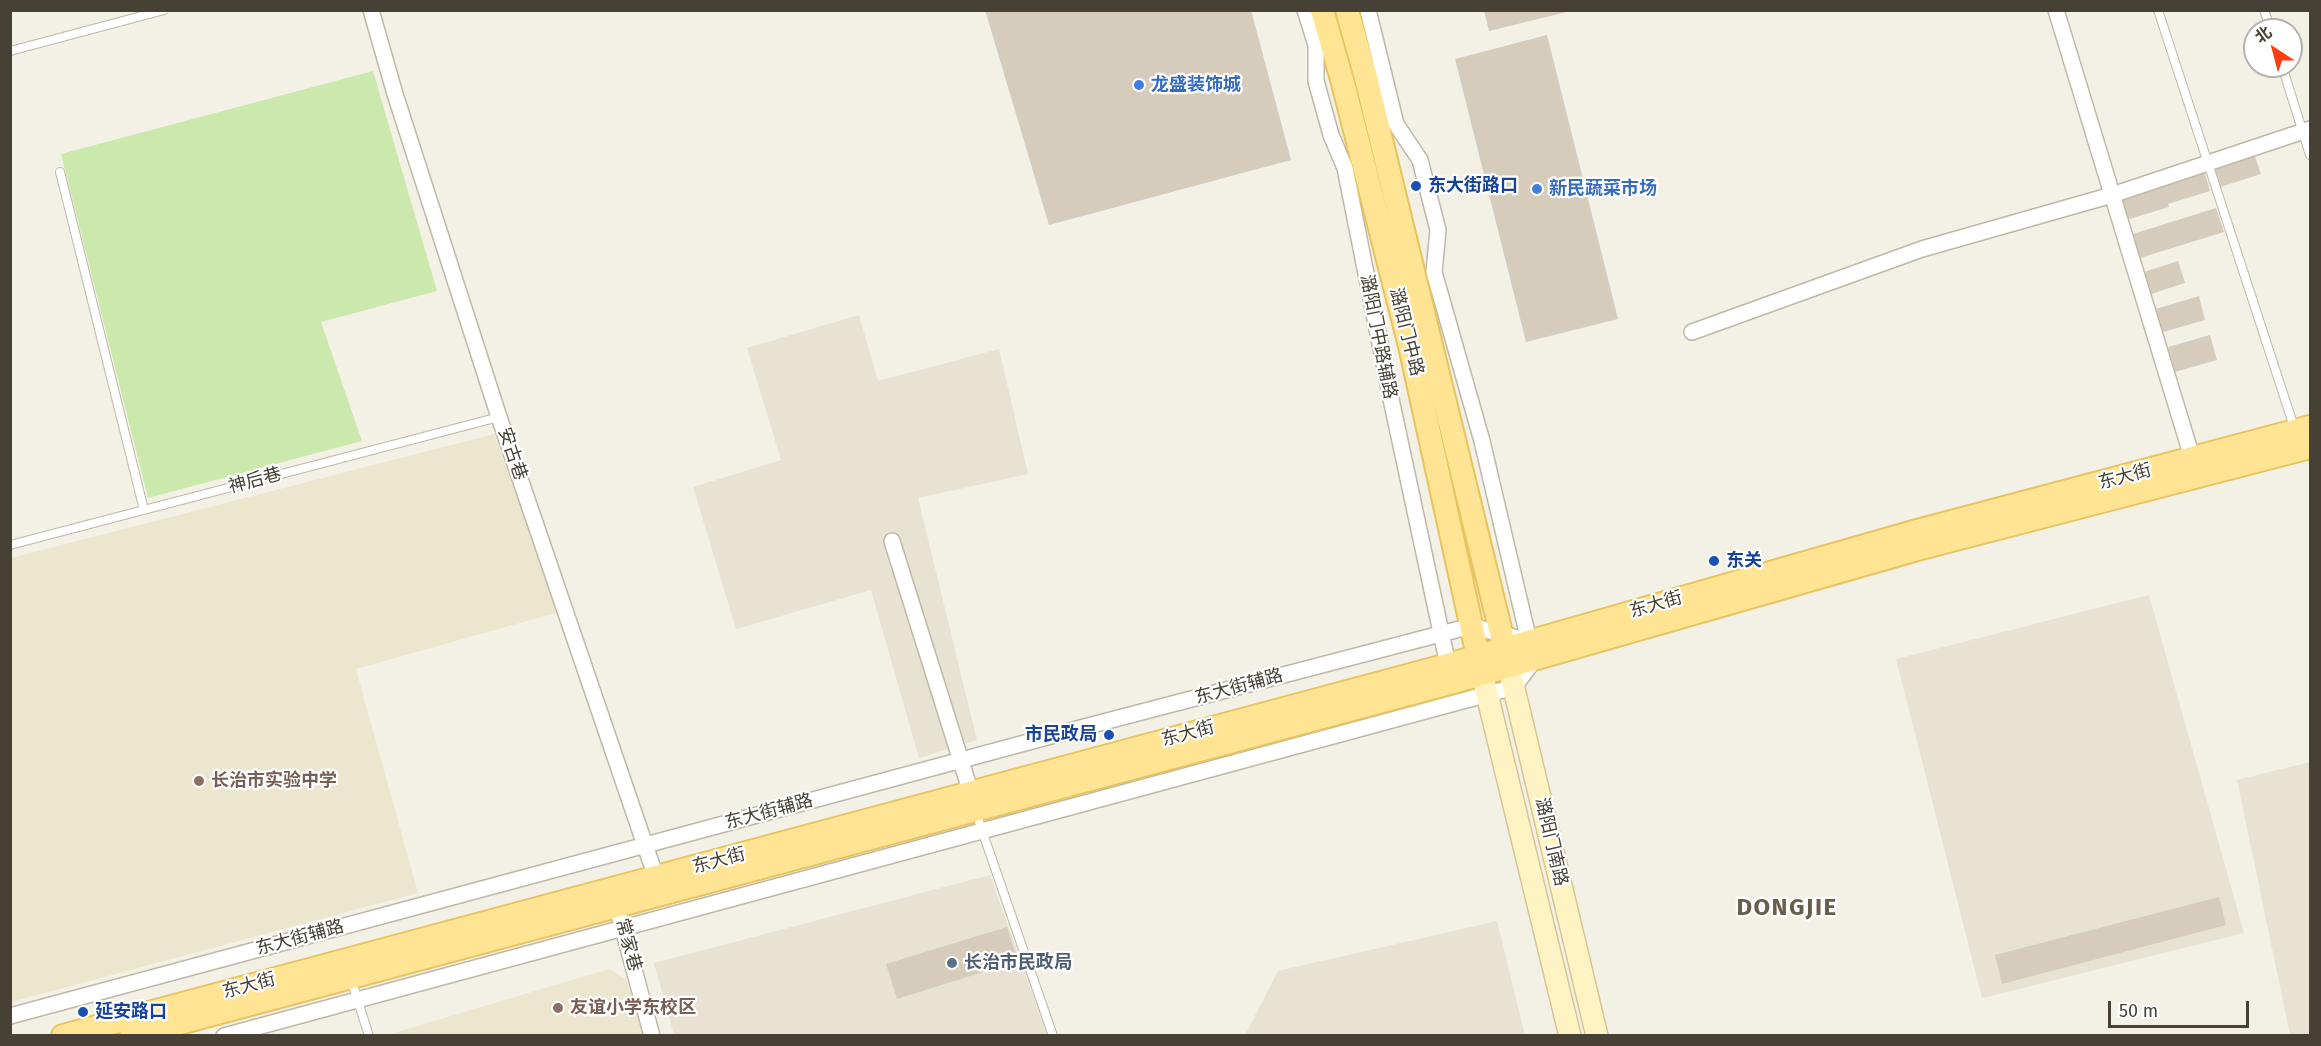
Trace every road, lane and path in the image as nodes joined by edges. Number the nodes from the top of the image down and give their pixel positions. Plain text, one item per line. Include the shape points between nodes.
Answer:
1 (164, 10) edge
2 (371, 10) edge
3 (1305, 10) edge
4 (1322, 10) edge
5 (1347, 10) edge
6 (1368, 10) edge
7 (2056, 10) edge
8 (2158, 10) edge
9 (10, 51) edge
10 (2287, 78) edge
11 (2307, 130) edge
12 (2310, 155) edge
13 (2208, 162) junction
14 (60, 172) dead end
15 (2112, 195) junction
16 (1692, 332) dead end
17 (499, 417) junction
18 (2305, 435) edge
19 (2195, 467) junction
20 (144, 510) junction
21 (892, 541) dead end
22 (10, 545) edge
23 (1471, 626) junction
24 (1442, 633) junction
25 (1532, 650) junction
26 (1507, 659) junction
27 (1448, 665) junction
28 (1482, 675) junction
29 (960, 760) junction
30 (976, 811) junction
31 (645, 846) junction
32 (659, 886) junction
33 (618, 908) junction
34 (348, 969) junction
35 (358, 1000) junction
36 (10, 1016) edge
37 (63, 1035) edge
38 (131, 1035) edge
39 (224, 1035) edge
40 (369, 1035) edge
41 (652, 1035) edge
42 (1053, 1035) edge
43 (1570, 1035) edge
44 (1597, 1035) edge

1 - 9 lane
2 - 17 street, 安古巷
3 - 24 street, 潞阳门中路辅路 via 1316,45 1316,81 1345,168
4 - 23 main road, 潞阳门中路 via 1410,346
5 - 26 main road, 潞阳门中路
6 - 25 street via 1396,124 1420,160 1428,190 1438,230 1434,272 1482,441
7 - 15 street
8 - 13 lane
10 - 11 lane
11 - 12 lane
11 - 13 street
13 - 15 street
13 - 18 lane
14 - 20 lane
15 - 16 street via 1923,249
15 - 19 street
17 - 20 lane, 神后巷
17 - 31 street, 安古巷
18 - 19 main road, 东大街
19 - 25 main road, 东大街 via 1917,531
20 - 22 lane, 神后巷
21 - 29 street
23 - 24 street, 东大街辅路
23 - 26 street, 东大街辅路
23 - 28 main road, 潞阳门中路
24 - 27 street, 潞阳门中路辅路
24 - 29 street, 东大街辅路
25 - 26 main road, 东大街
25 - 26 street
26 - 28 main road, 东大街
26 - 28 street
26 - 44 main road, 潞阳门南路
27 - 28 main road, 东大街
27 - 30 main road, 东大街
28 - 30 main road, 东大街
28 - 43 main road, 潞阳门南路
29 - 30 street
29 - 31 street, 东大街辅路
30 - 32 main road, 东大街
30 - 33 street
30 - 42 lane
31 - 32 street, 安古巷
31 - 36 street, 东大街辅路
32 - 33 main road, 东大街
33 - 34 main road, 东大街
33 - 35 street
33 - 41 street, 常家巷
34 - 35 lane
34 - 37 main road, 东大街
34 - 38 main road, 东大街
35 - 39 street
35 - 40 lane

